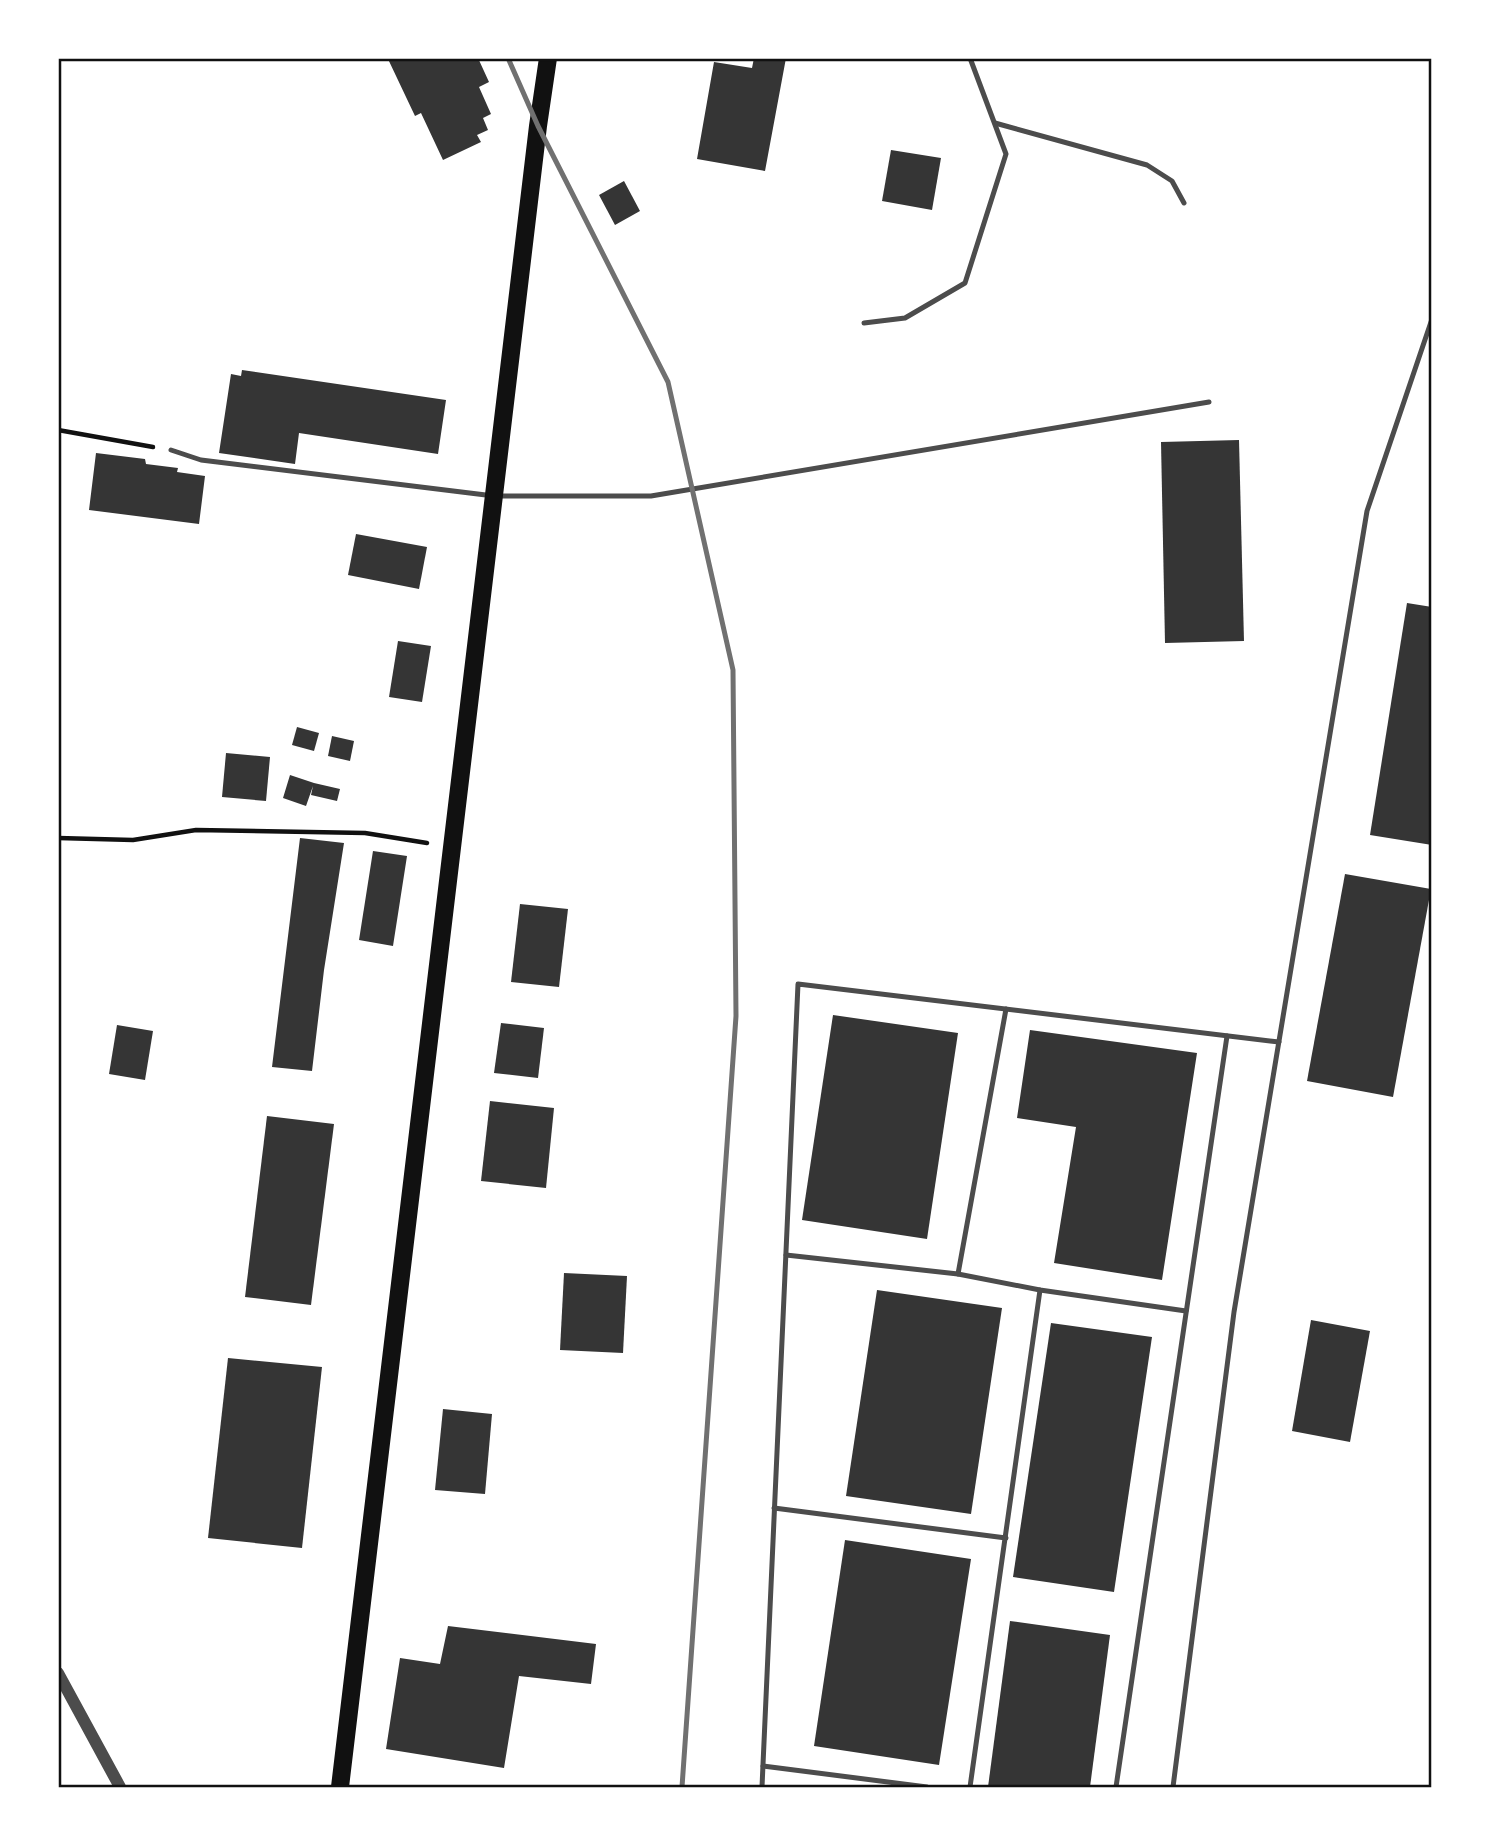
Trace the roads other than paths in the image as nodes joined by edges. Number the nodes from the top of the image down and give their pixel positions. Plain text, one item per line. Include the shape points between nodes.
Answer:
1 (548, 58) edge
2 (970, 58) edge
3 (995, 123) junction
4 (1184, 203) dead end
5 (1432, 319) edge
6 (864, 323) dead end
7 (1209, 402) dead end
8 (171, 450) road end
9 (494, 496) junction
10 (1006, 1009) junction
11 (1227, 1036) junction
12 (1279, 1042) junction
13 (786, 1255) junction
14 (958, 1274) junction
15 (1040, 1290) junction
16 (1186, 1311) junction
17 (774, 1508) junction
18 (1006, 1538) junction
19 (58, 1674) edge
20 (762, 1766) junction
21 (120, 1787) edge
22 (340, 1787) edge
23 (762, 1787) edge
24 (927, 1787) edge
25 (970, 1787) edge
26 (1116, 1787) edge
27 (1173, 1787) edge

1 - 9 main road
2 - 3 lane
3 - 4 lane via 1147,165 1172,181
3 - 6 lane via 1006,154 965,283 905,318
5 - 12 lane via 1367,512
7 - 9 lane via 651,496
8 - 9 lane via 201,460
9 - 22 main road
10 - 11 lane
10 - 13 lane via 798,984
10 - 14 lane
11 - 12 lane
11 - 16 lane
12 - 27 lane via 1234,1311
13 - 14 lane
13 - 17 lane
14 - 15 lane
15 - 16 lane
15 - 18 lane
16 - 26 lane
17 - 18 lane
17 - 20 lane
18 - 25 lane
19 - 21 street
20 - 23 lane
20 - 24 lane

